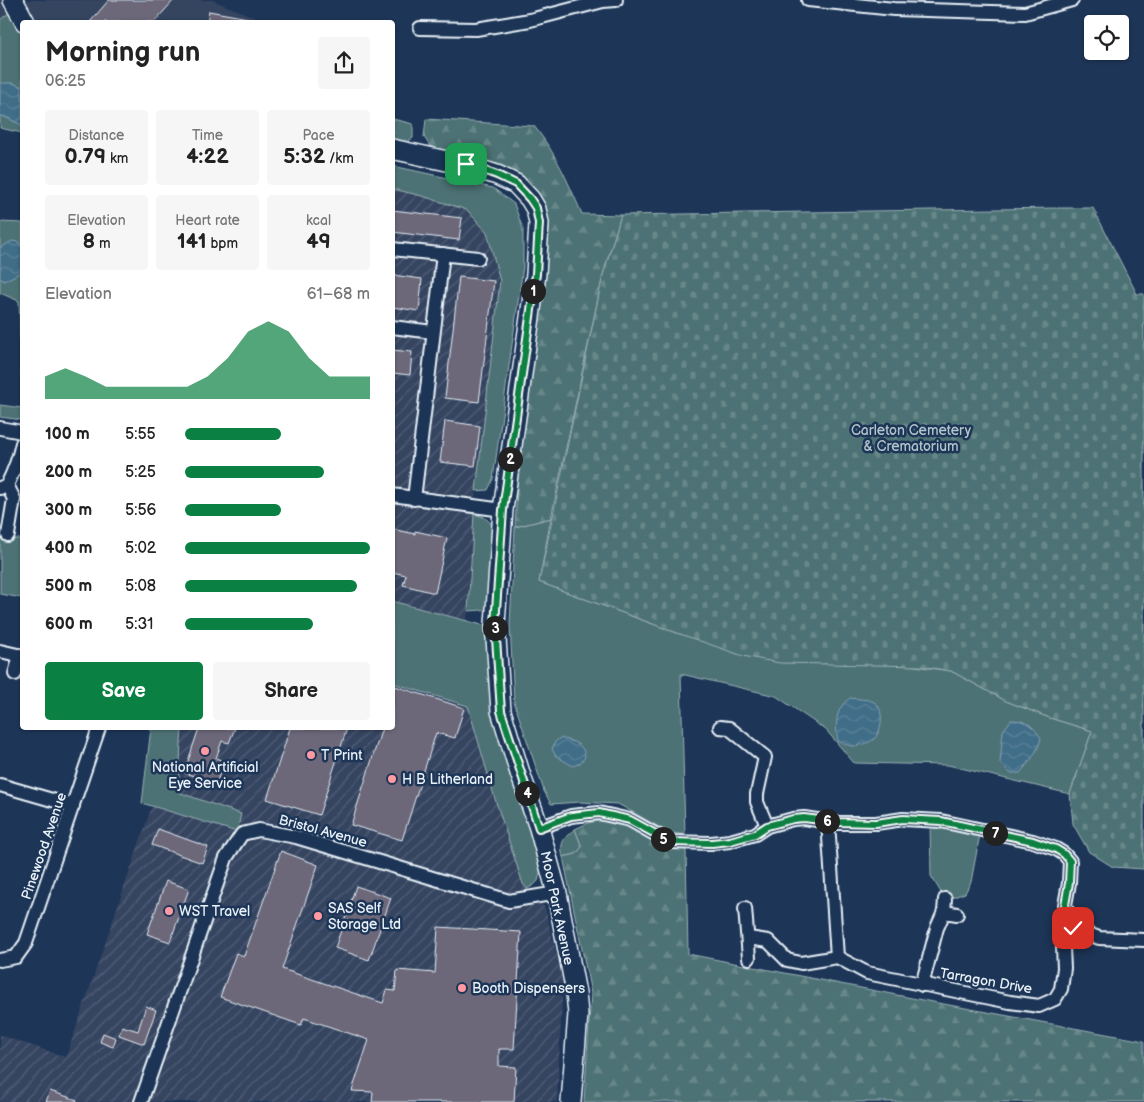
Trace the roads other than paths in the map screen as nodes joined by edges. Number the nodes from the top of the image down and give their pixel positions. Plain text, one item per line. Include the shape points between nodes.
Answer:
1 (13, 0) edge
2 (616, 0) edge
3 (808, 0) edge
4 (1072, 0) edge
5 (24, 20) edge
6 (420, 28) dead end
7 (395, 150) edge
8 (395, 249) edge
9 (443, 254) junction
10 (478, 258) dead end
11 (395, 327) edge
12 (433, 332) junction
13 (0, 428) edge
14 (20, 432) edge
15 (20, 451) edge
16 (4, 487) edge
17 (395, 496) edge
18 (414, 499) junction
19 (503, 510) junction
20 (8, 535) dead end
21 (0, 651) edge
22 (20, 656) edge
23 (20, 659) edge
24 (15, 674) dead end
25 (720, 727) dead end
26 (98, 730) edge
27 (0, 786) edge
28 (73, 806) junction
29 (828, 822) junction
30 (767, 826) junction
31 (539, 828) junction
32 (557, 893) junction
33 (745, 908) dead end
34 (958, 914) dead end
35 (1073, 928) junction
36 (748, 938) junction
37 (1144, 940) edge
38 (749, 958) dead end
39 (837, 958) junction
40 (0, 960) edge
41 (922, 984) junction
42 (141, 1102) edge
43 (571, 1102) edge

1 - 5 street
2 - 6 street via 476,29
3 - 4 street via 894,9 1025,13
7 - 19 street, Moor Park Avenue via 466,164 497,175 516,184 536,208 539,228 536,274
8 - 9 street
9 - 10 street
9 - 12 street
11 - 12 street
12 - 18 street
13 - 14 street
15 - 16 street via 16,467
16 - 20 street via 14,499
17 - 18 street
18 - 19 street
19 - 31 street, Moor Park Avenue via 495,624 501,711
21 - 22 street
23 - 24 street
25 - 30 street via 729,728 770,755 757,794
26 - 28 street, Pinewood Avenue
27 - 28 street
28 - 40 street, Pinewood Avenue via 26,944 16,957
29 - 30 street via 804,818
29 - 35 street via 941,821 1056,849 1070,861 1065,905
29 - 39 street
30 - 31 street via 755,834 712,843 670,842 630,820 599,813 571,816
31 - 32 street, Moor Park Avenue
32 - 42 street, Bristol Avenue via 509,902 296,837 258,830 242,834 226,858
32 - 43 street, Moor Park Avenue via 578,1014
33 - 36 street
34 - 41 street via 945,905
35 - 37 street via 1099,938
35 - 41 street, Tarragon Drive via 1063,948 1061,989 1055,999 1039,1006
36 - 38 street
36 - 39 street via 768,941 786,960 801,963
39 - 41 street, Tarragon Drive via 867,973

